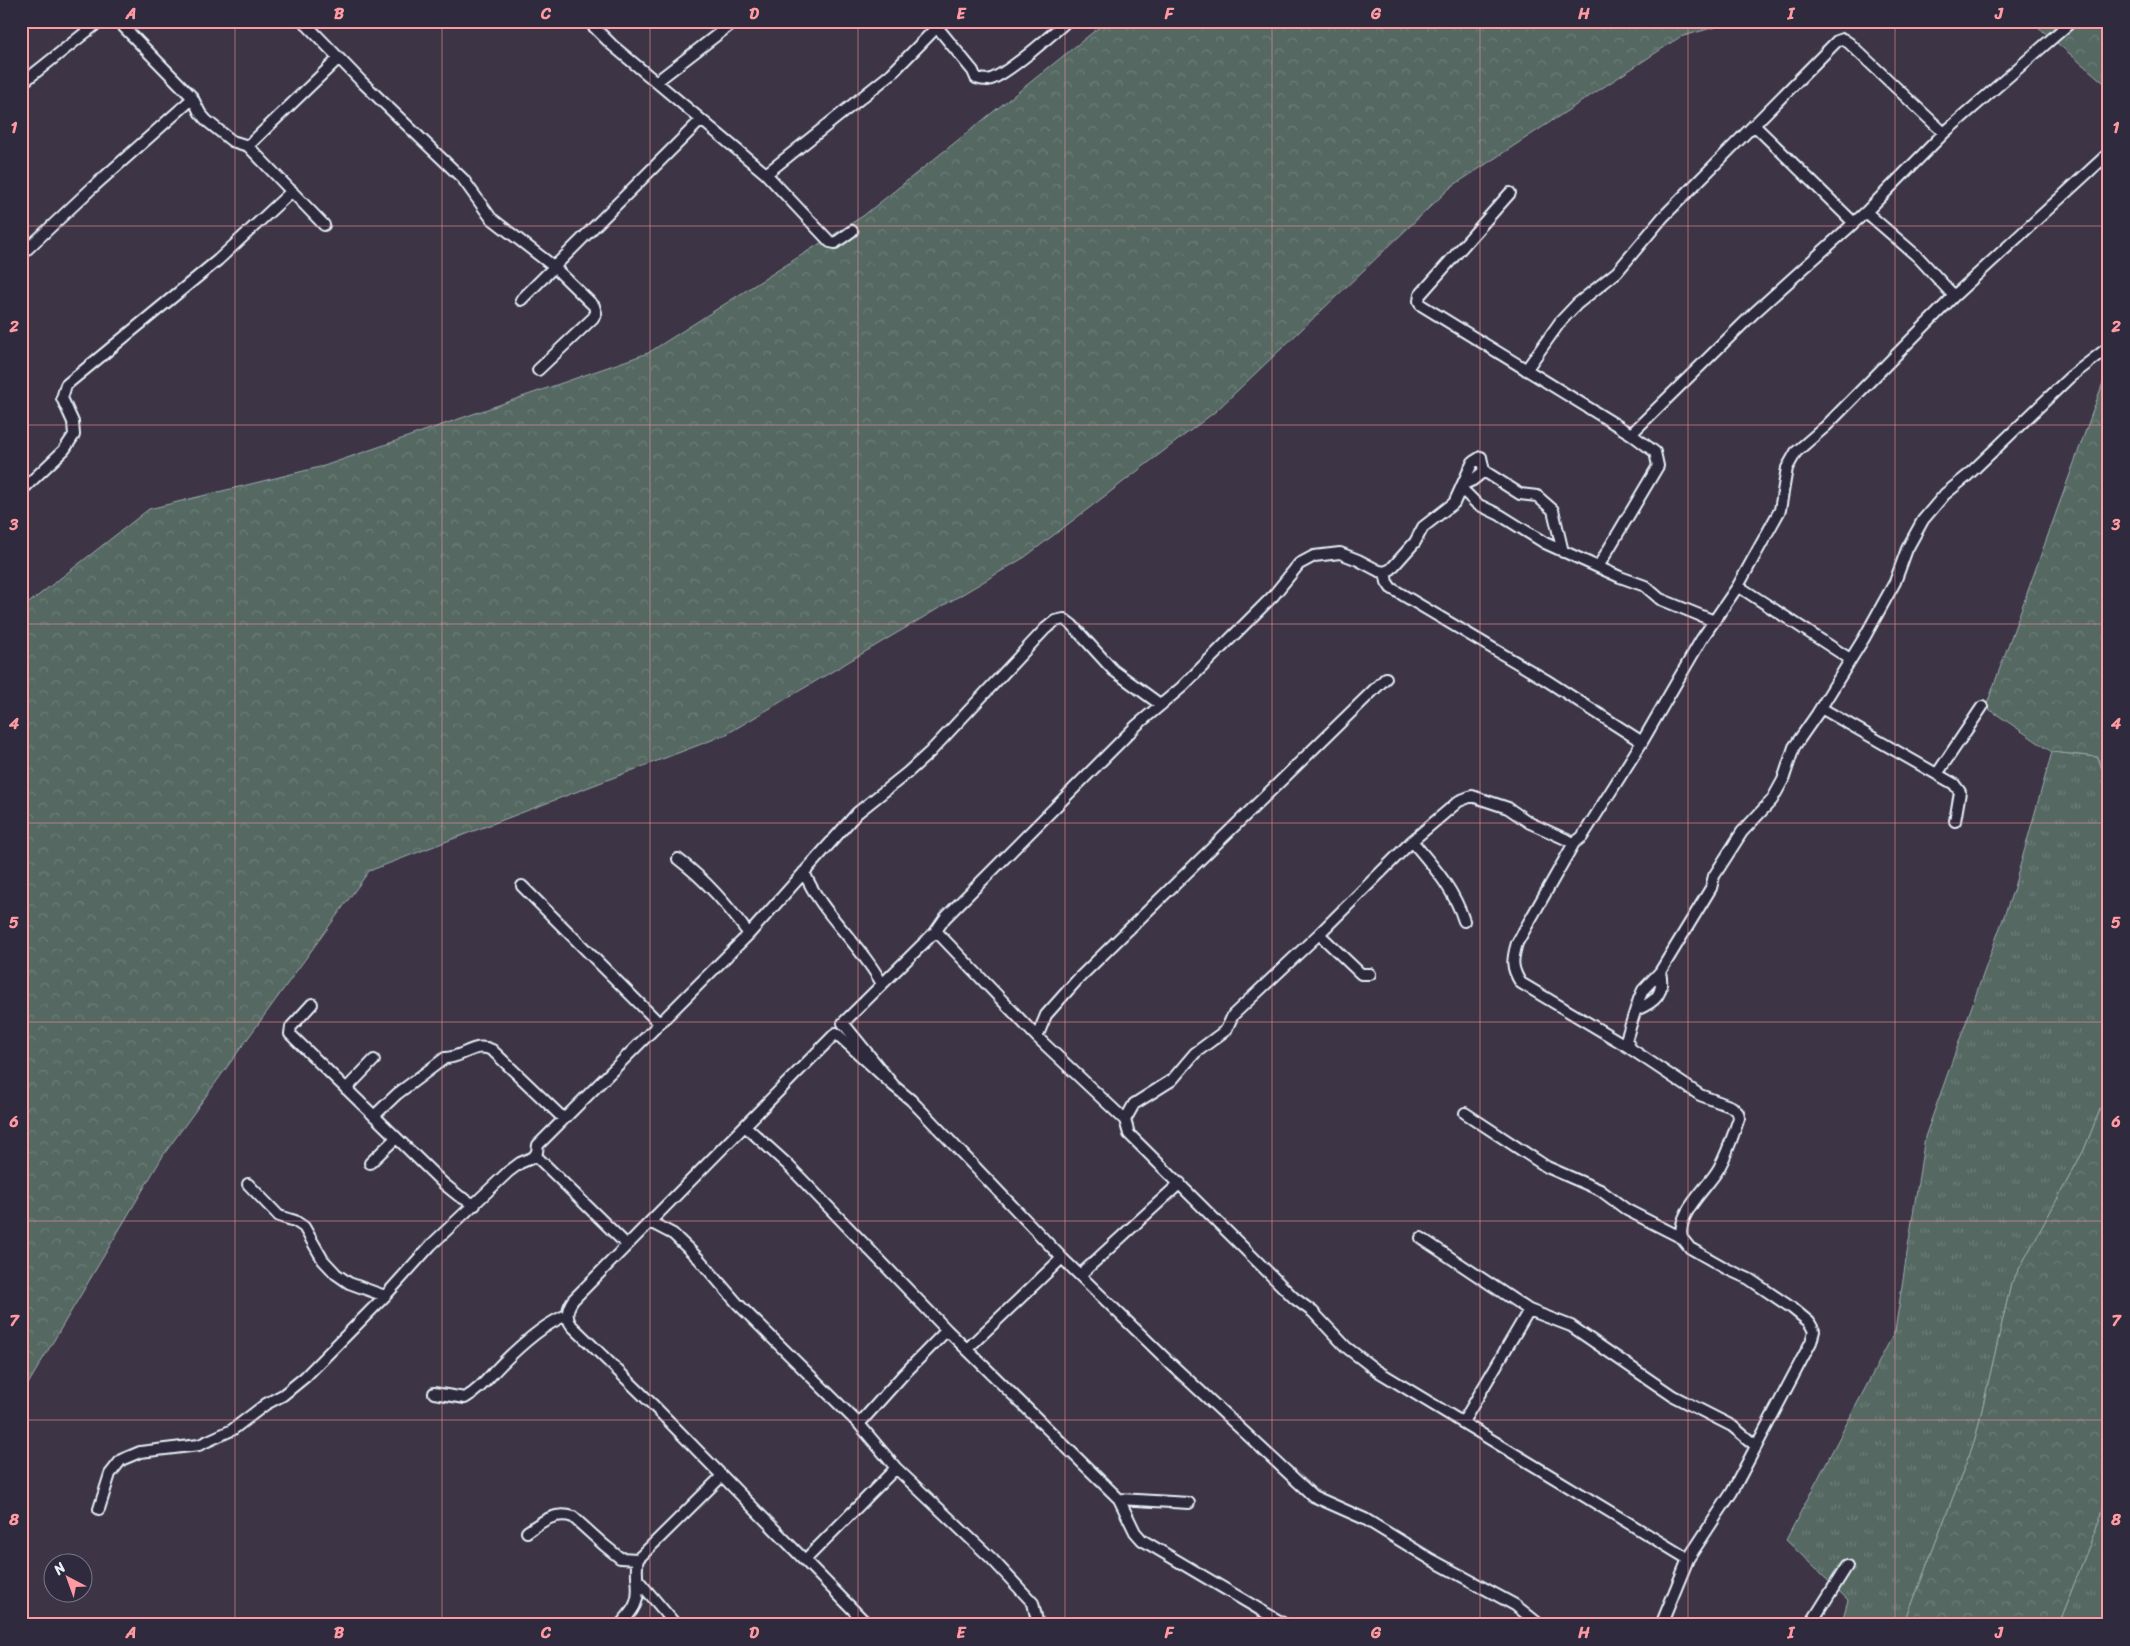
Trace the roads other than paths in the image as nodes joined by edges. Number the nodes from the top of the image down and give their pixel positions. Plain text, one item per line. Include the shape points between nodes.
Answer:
1 (100, 21) edge
2 (118, 21) edge
3 (303, 21) edge
4 (588, 21) edge
5 (735, 21) edge
6 (1067, 21) edge
7 (2072, 21) edge
8 (935, 24) edge
9 (339, 58) junction
10 (656, 82) junction
11 (21, 84) edge
12 (192, 99) junction
13 (701, 120) junction
14 (1754, 125) junction
15 (1944, 133) junction
16 (248, 146) junction
17 (2109, 153) edge
18 (766, 174) junction
19 (292, 191) junction
20 (1510, 193) dead end
21 (1866, 212) junction
22 (1854, 223) junction
23 (324, 225) dead end
24 (852, 231) dead end
25 (21, 255) edge
26 (553, 266) junction
27 (1954, 296) junction
28 (520, 300) dead end
29 (2109, 347) edge
30 (538, 370) dead end
31 (1526, 370) junction
32 (1631, 434) junction
33 (1484, 471) junction
34 (1463, 487) junction
35 (22, 489) edge
36 (1454, 503) junction
37 (1477, 504) junction
38 (1563, 552) junction
39 (1598, 567) junction
40 (1385, 572) junction
41 (1738, 586) junction
42 (1714, 621) junction
43 (1850, 659) junction
44 (1386, 678) dead end
45 (1161, 705) junction
46 (1982, 707) dead end
47 (1821, 708) junction
48 (1642, 742) junction
49 (1937, 774) junction
50 (1955, 821) dead end
51 (1412, 841) junction
52 (1574, 843) junction
53 (678, 859) dead end
54 (804, 872) junction
55 (522, 886) dead end
56 (1464, 921) dead end
57 (936, 931) junction
58 (749, 934) junction
59 (1319, 934) junction
60 (1660, 972) junction
61 (1370, 974) dead end
62 (882, 984) junction
63 (312, 1004) dead end
64 (1636, 1010) junction
65 (659, 1023) junction
66 (1037, 1038) junction
67 (1631, 1049) junction
68 (374, 1060) dead end
69 (894, 1086) junction
70 (346, 1089) junction
71 (1465, 1113) dead end
72 (374, 1116) junction
73 (564, 1119) junction
74 (1125, 1120) junction
75 (745, 1126) junction
76 (396, 1138) junction
77 (536, 1155) junction
78 (370, 1163) dead end
79 (1180, 1183) junction
80 (248, 1184) dead end
81 (475, 1204) junction
82 (650, 1222) junction
83 (1421, 1238) dead end
84 (1682, 1238) junction
85 (627, 1245) junction
86 (1062, 1258) junction
87 (1080, 1275) junction
88 (385, 1296) junction
89 (1529, 1310) junction
90 (567, 1315) junction
91 (947, 1330) junction
92 (967, 1350) junction
93 (434, 1393) dead end
94 (1463, 1422) junction
95 (859, 1424) junction
96 (1756, 1446) junction
97 (896, 1468) junction
98 (722, 1476) junction
99 (1119, 1499) junction
100 (1189, 1503) dead end
101 (99, 1510) dead end
102 (527, 1532) dead end
103 (638, 1559) junction
104 (1688, 1559) junction
105 (805, 1560) junction
106 (1846, 1566) dead end
107 (636, 1578) junction
108 (620, 1625) edge
109 (676, 1625) edge
110 (868, 1625) edge
111 (1038, 1625) edge
112 (1286, 1625) edge
113 (1540, 1625) edge
114 (1661, 1625) edge
115 (1810, 1625) edge

1 - 11 street
2 - 12 street
3 - 9 street
4 - 10 street
5 - 10 street
6 - 8 street via 1004,71 987,80 976,78
7 - 15 street
8 - 18 street via 891,74
9 - 16 street
9 - 26 street via 463,178 491,218
10 - 13 street
12 - 16 street via 200,113 221,134
12 - 25 street
13 - 18 street
13 - 26 street
14 - 15 street via 1837,41 1843,39
14 - 22 street
14 - 31 street via 1617,272 1560,322
15 - 21 street
16 - 19 street
17 - 27 street
18 - 24 street via 830,242 835,243
19 - 23 street
19 - 35 street via 218,260 66,385 62,398 73,422 74,435 64,450
20 - 31 street via 1420,294 1419,301
21 - 22 street
21 - 27 street via 1918,257
22 - 32 street via 1754,313
26 - 28 street
26 - 30 street via 594,306 596,313
27 - 41 street via 1796,452 1787,468 1780,510
29 - 43 street via 2070,377 1945,494 1923,520 1907,548 1895,582
31 - 32 street
32 - 39 street via 1655,452 1658,466
33 - 34 street
33 - 34 street via 1481,457 1473,462
33 - 38 street via 1520,494 1537,496 1553,510
34 - 36 street
34 - 37 street
36 - 37 street
36 - 40 street via 1423,527 1397,564
37 - 38 street
38 - 39 street
39 - 42 street via 1645,586 1660,599
40 - 45 street via 1340,553 1305,559 1273,596
40 - 48 street via 1392,588
41 - 42 street
41 - 43 street
42 - 48 street
43 - 47 street
44 - 66 street via 1078,979 1046,1015
45 - 54 street via 1113,670 1072,625 1064,619 1055,621 930,752 857,813
45 - 57 street via 1137,725 945,918
46 - 49 street
47 - 49 street
47 - 60 street via 1794,747 1772,800 1738,840 1714,876 1711,888
48 - 52 street via 1582,838
49 - 50 street via 1954,784 1960,792
51 - 52 street via 1459,801 1472,796 1508,808 1530,823
51 - 56 street via 1458,902
51 - 59 street
52 - 67 street via 1517,943 1513,957 1514,972 1521,983
53 - 58 street via 700,876
54 - 58 street
54 - 62 street via 819,901 865,957
55 - 65 street
57 - 62 street
57 - 66 street
58 - 65 street
59 - 61 street via 1361,974
59 - 74 street via 1233,1015 1226,1030 1196,1053 1172,1080 1134,1104
60 - 64 street via 1643,990
60 - 64 street via 1659,996
62 - 69 street via 843,1023
63 - 70 street via 291,1026 290,1034
64 - 67 street via 1626,1040
65 - 73 street
66 - 74 street
67 - 84 street via 1700,1095 1717,1100 1738,1113 1734,1133 1719,1168 1686,1214 1681,1226
68 - 70 street
69 - 75 street via 836,1033
69 - 86 street
70 - 72 street
71 - 84 street via 1547,1167 1600,1190 1627,1210
72 - 73 street via 445,1058 454,1058 478,1046 485,1046
72 - 76 street
73 - 77 street via 538,1145
74 - 79 street via 1129,1134
75 - 82 street
75 - 91 street
76 - 78 street
76 - 81 street via 458,1196
77 - 81 street via 508,1172
77 - 85 street
79 - 87 street
79 - 94 street via 1346,1347 1376,1370
80 - 88 street via 279,1216 304,1228 323,1260 336,1274 349,1284
81 - 88 street via 417,1259
82 - 85 street
82 - 95 street via 673,1234 737,1303
83 - 89 street
84 - 96 street via 1690,1248 1726,1270 1749,1279 1792,1308 1809,1322 1814,1331
85 - 90 street via 573,1300
86 - 87 street
86 - 92 street
87 - 113 street via 1313,1496 1365,1519 1515,1605
88 - 101 street via 305,1377 232,1430 199,1445 140,1452 122,1460 110,1474
89 - 94 street
89 - 96 street via 1570,1326 1674,1396 1732,1426
90 - 93 street via 544,1326 466,1398
90 - 98 street via 572,1326
91 - 92 street
91 - 95 street
92 - 99 street
94 - 104 street
95 - 97 street
96 - 104 street via 1732,1492
97 - 105 street
97 - 111 street via 992,1559 1033,1603
98 - 103 street
98 - 105 street
99 - 100 street
99 - 112 street via 1142,1540
102 - 103 street via 548,1517 566,1514 620,1558
103 - 107 street
104 - 114 street
105 - 110 street
106 - 115 street
107 - 108 street via 636,1603
107 - 109 street

